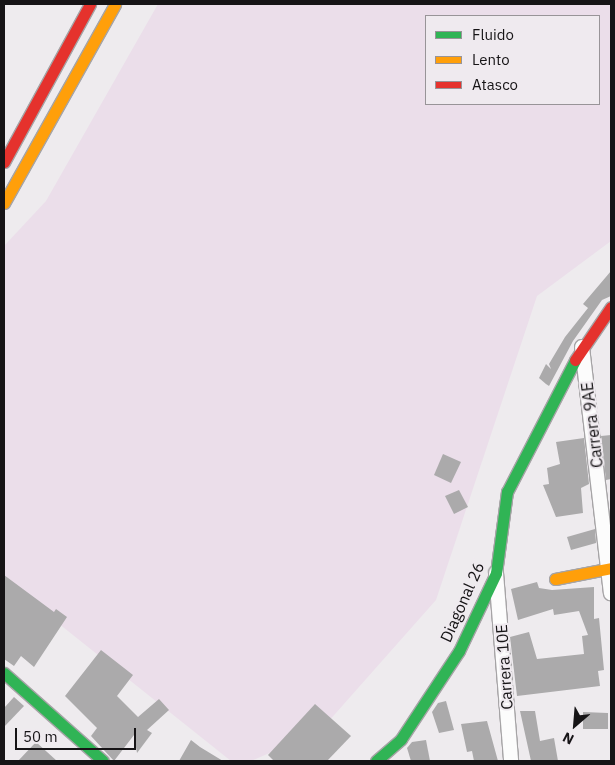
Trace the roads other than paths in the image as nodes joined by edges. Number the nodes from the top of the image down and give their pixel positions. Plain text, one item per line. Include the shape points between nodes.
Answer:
1 (90, 4) edge
2 (114, 4) edge
3 (4, 162) edge
4 (4, 203) edge
5 (611, 306) edge
6 (582, 347) junction
7 (610, 569) edge
8 (496, 573) junction
9 (555, 579) dead end
10 (611, 593) edge
11 (4, 673) edge
12 (103, 761) edge
13 (376, 761) edge
14 (511, 761) edge

1 - 3 street
2 - 4 street
5 - 6 street, Diagonal 26
6 - 7 street, Carrera 9AE
6 - 8 street, Diagonal 26 via 507,492
7 - 9 street
7 - 10 street, Carrera 9AE
8 - 13 street, Diagonal 26 via 435,692 401,740
8 - 14 street, Carrera 10E
11 - 12 street

